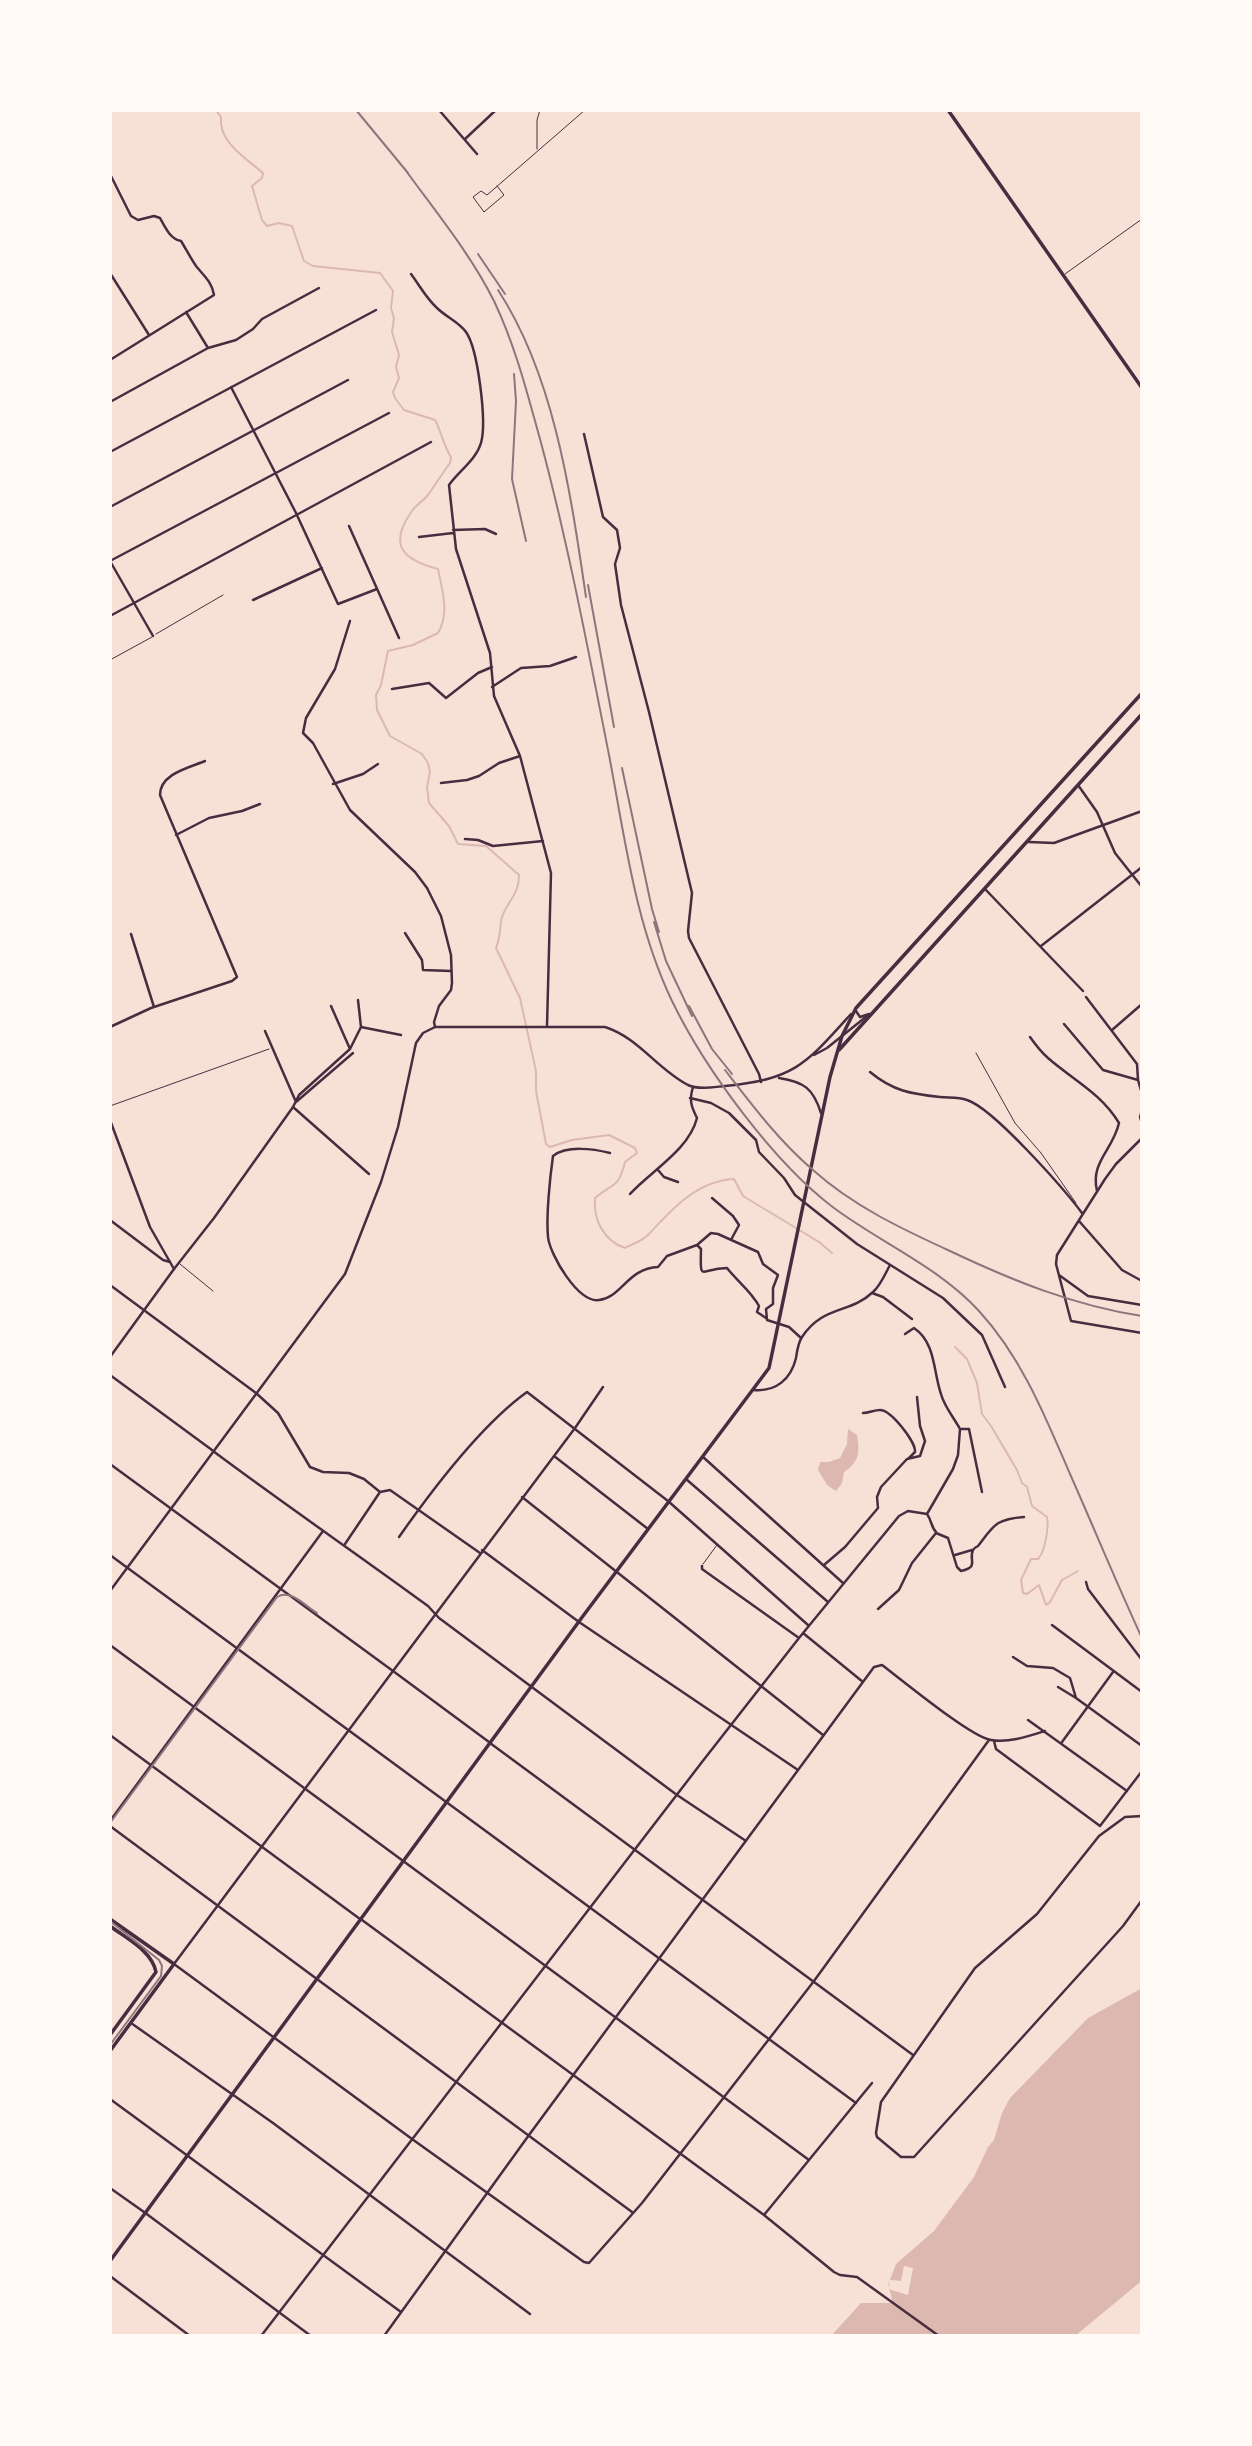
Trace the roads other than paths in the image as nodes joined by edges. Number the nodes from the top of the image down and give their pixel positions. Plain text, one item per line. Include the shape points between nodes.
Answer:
1 (439, 110) edge
2 (496, 110) edge
3 (540, 110) edge
4 (585, 110) edge
5 (948, 110) edge
6 (465, 139) junction
7 (538, 152) junction
8 (477, 154) dead end
9 (110, 174) edge
10 (497, 186) junction
11 (1142, 219) edge
12 (110, 273) edge
13 (411, 274) dead end
14 (1063, 275) junction
15 (319, 288) dead end
16 (376, 310) dead end
17 (186, 311) junction
18 (149, 335) junction
19 (208, 348) junction
20 (110, 360) edge
21 (348, 380) dead end
22 (231, 387) junction
23 (1142, 388) edge
24 (110, 402) edge
25 (388, 413) dead end
26 (253, 430) junction
27 (584, 434) dead end
28 (431, 442) dead end
29 (110, 452) edge
30 (275, 474) junction
31 (110, 508) edge
32 (296, 513) junction
33 (349, 526) dead end
34 (453, 532) junction
35 (496, 534) dead end
36 (419, 537) dead end
37 (110, 561) edge
38 (322, 568) junction
39 (377, 589) junction
40 (223, 595) dead end
41 (253, 600) dead end
42 (133, 602) junction
43 (110, 616) edge
44 (350, 621) dead end
45 (153, 636) junction
46 (399, 638) dead end
47 (576, 657) dead end
48 (110, 660) edge
49 (492, 667) junction
50 (492, 687) junction
51 (392, 689) dead end
52 (1142, 692) edge
53 (1142, 713) edge
54 (520, 756) junction
55 (205, 761) dead end
56 (378, 764) dead end
57 (440, 783) dead end
58 (333, 784) junction
59 (1078, 785) junction
60 (260, 804) dead end
61 (1142, 811) edge
62 (1102, 826) junction
63 (176, 835) junction
64 (465, 839) dead end
65 (544, 841) junction
66 (1027, 842) junction
67 (1142, 867) edge
68 (1131, 875) junction
69 (1142, 887) edge
70 (985, 889) junction
71 (405, 933) dead end
72 (131, 934) dead end
73 (1041, 946) junction
74 (451, 971) junction
75 (1083, 991) dead end
76 (1086, 996) dead end
77 (359, 1000) dead end
78 (1142, 1004) edge
79 (331, 1006) dead end
80 (154, 1007) junction
81 (856, 1009) junction
82 (874, 1010) junction
83 (869, 1014) junction
84 (1064, 1024) dead end
85 (547, 1026) junction
86 (110, 1027) edge
87 (361, 1027) junction
88 (435, 1027) junction
89 (1112, 1030) junction
90 (265, 1031) dead end
91 (401, 1035) dead end
92 (842, 1036) junction
93 (1030, 1037) dead end
94 (272, 1048) junction
95 (352, 1051) junction
96 (976, 1053) dead end
97 (836, 1054) junction
98 (811, 1057) junction
99 (870, 1072) dead end
100 (776, 1077) junction
101 (1138, 1080) junction
102 (761, 1082) junction
103 (692, 1087) junction
104 (1142, 1094) edge
105 (690, 1098) junction
106 (296, 1102) junction
107 (110, 1106) edge
108 (293, 1107) junction
109 (1142, 1110) edge
110 (822, 1115) junction
111 (110, 1120) edge
112 (1142, 1124) edge
113 (1142, 1138) edge
114 (610, 1153) dead end
115 (657, 1169) junction
116 (369, 1174) dead end
117 (678, 1182) dead end
118 (1097, 1191) junction
119 (630, 1194) dead end
120 (712, 1198) dead end
121 (1082, 1213) junction
122 (110, 1220) edge
123 (1079, 1222) junction
124 (732, 1238) junction
125 (697, 1245) junction
126 (170, 1262) junction
127 (179, 1263) junction
128 (890, 1265) junction
129 (174, 1269) junction
130 (1059, 1275) junction
131 (1142, 1281) edge
132 (110, 1285) edge
133 (213, 1291) dead end
134 (872, 1293) junction
135 (1142, 1305) edge
136 (145, 1310) junction
137 (912, 1319) dead end
138 (767, 1320) junction
139 (1142, 1333) edge
140 (905, 1334) dead end
141 (801, 1338) junction
142 (110, 1357) edge
143 (110, 1375) edge
144 (603, 1387) dead end
145 (1005, 1387) dead end
146 (754, 1390) junction
147 (256, 1393) junction
148 (917, 1397) dead end
149 (863, 1413) dead end
150 (575, 1428) junction
151 (960, 1429) junction
152 (213, 1451) junction
153 (554, 1456) junction
154 (703, 1457) junction
155 (907, 1459) junction
156 (110, 1464) edge
157 (686, 1479) junction
158 (380, 1492) junction
159 (982, 1492) dead end
160 (522, 1497) junction
161 (668, 1501) junction
162 (171, 1509) junction
163 (418, 1509) junction
164 (927, 1514) junction
165 (1024, 1517) dead end
166 (648, 1529) junction
167 (323, 1531) junction
168 (936, 1533) junction
169 (399, 1537) dead end
170 (717, 1544) junction
171 (344, 1545) junction
172 (973, 1550) junction
173 (481, 1551) junction
174 (110, 1555) edge
175 (954, 1555) junction
176 (824, 1565) junction
177 (702, 1566) joint
178 (128, 1568) junction
179 (617, 1572) junction
180 (1086, 1582) dead end
181 (843, 1583) junction
182 (280, 1590) junction
183 (110, 1591) edge
184 (828, 1602) junction
185 (878, 1609) dead end
186 (435, 1614) junction
187 (579, 1622) junction
188 (809, 1625) junction
189 (1052, 1625) dead end
190 (803, 1633) junction
191 (799, 1638) junction
192 (110, 1645) edge
193 (237, 1648) junction
194 (1013, 1657) dead end
195 (1142, 1660) edge
196 (393, 1671) junction
197 (1113, 1672) junction
198 (863, 1682) junction
199 (532, 1686) junction
200 (762, 1686) junction
201 (1058, 1687) dead end
202 (1142, 1692) edge
203 (1076, 1698) junction
204 (195, 1707) junction
205 (1088, 1707) junction
206 (1028, 1720) dead end
207 (732, 1725) junction
208 (348, 1728) junction
209 (1045, 1731) junction
210 (110, 1735) edge
211 (823, 1735) junction
212 (992, 1740) junction
213 (1062, 1742) junction
214 (491, 1743) junction
215 (1142, 1746) edge
216 (152, 1767) junction
217 (798, 1770) junction
218 (1142, 1771) edge
219 (306, 1788) junction
220 (1127, 1791) junction
221 (677, 1795) junction
222 (447, 1802) junction
223 (1142, 1816) edge
224 (110, 1821) edge
225 (110, 1826) edge
226 (746, 1841) junction
227 (262, 1846) junction
228 (636, 1850) junction
229 (404, 1860) junction
230 (703, 1900) junction
231 (1142, 1900) edge
232 (217, 1905) junction
233 (592, 1908) junction
234 (110, 1919) edge
235 (360, 1919) junction
236 (110, 1927) edge
237 (659, 1958) junction
238 (174, 1964) junction
239 (547, 1965) junction
240 (156, 1972) junction
241 (317, 1977) junction
242 (814, 1981) junction
243 (616, 2017) junction
244 (502, 2022) junction
245 (131, 2023) junction
246 (110, 2035) edge
247 (275, 2036) junction
248 (769, 2039) junction
249 (110, 2050) edge
250 (914, 2055) junction
251 (574, 2075) junction
252 (457, 2081) junction
253 (872, 2083) dead end
254 (232, 2094) junction
255 (724, 2098) junction
256 (110, 2099) edge
257 (856, 2103) junction
258 (529, 2134) junction
259 (412, 2139) junction
260 (187, 2154) junction
261 (679, 2154) junction
262 (809, 2160) junction
263 (110, 2188) edge
264 (486, 2193) junction
265 (369, 2195) junction
266 (144, 2212) junction
267 (632, 2212) junction
268 (764, 2215) junction
269 (444, 2252) junction
270 (324, 2254) junction
271 (110, 2261) edge
272 (110, 2276) edge
273 (279, 2312) junction
274 (401, 2313) junction
275 (530, 2314) dead end
276 (190, 2336) edge
277 (261, 2336) edge
278 (312, 2336) edge
279 (384, 2336) edge
280 (939, 2336) edge

1 - 6 street
2 - 6 street
3 - 7 lane
4 - 7 lane
5 - 14 main road
6 - 8 street
7 - 10 lane
9 - 17 street via 133,219 160,218 213,288 214,295
10 - 10 lane via 486,195 481,191 473,197 484,212 504,195
11 - 14 lane
12 - 18 street
13 - 34 street via 428,299 465,331 481,393 481,443 449,485
14 - 23 main road
15 - 19 street via 262,319 236,340
16 - 22 street
17 - 18 street
17 - 19 street
18 - 20 street
19 - 24 street
21 - 26 street
22 - 26 street
22 - 29 street
25 - 30 street
26 - 30 street
26 - 31 street
27 - 102 street via 603,517 617,530 620,548 615,564 621,605 692,893 689,938
28 - 32 street
30 - 32 street
30 - 37 street
32 - 38 street
32 - 42 street
33 - 39 street
34 - 35 street via 485,529
34 - 36 street
34 - 49 street
37 - 42 street
38 - 39 street via 338,604
38 - 41 street
39 - 46 street
40 - 45 lane
42 - 43 street
42 - 45 street
44 - 58 street via 335,669 302,729
45 - 48 lane
47 - 50 street via 551,666 521,668
49 - 50 street
49 - 51 street via 446,698 429,683
50 - 54 street
52 - 81 main road
53 - 59 main road
54 - 57 street via 467,780
54 - 65 street
55 - 63 street via 164,779 160,787
56 - 58 street
58 - 74 street via 350,810 427,888 447,932
59 - 62 street
59 - 66 main road
60 - 63 street via 209,818
61 - 62 street
62 - 66 street via 1054,843
62 - 68 street
63 - 80 street via 237,977
64 - 65 street via 493,846
65 - 85 street via 551,873
66 - 70 main road
67 - 68 street
68 - 69 street
68 - 73 street
70 - 73 street
70 - 82 main road
71 - 74 street via 423,970
72 - 80 street
73 - 75 street
74 - 88 street via 451,990 439,1006
76 - 89 street
77 - 87 street
78 - 89 street
79 - 95 street
80 - 86 street
81 - 83 street via 860,1017
81 - 92 main road
81 - 98 street
82 - 83 street
82 - 97 main road
83 - 92 street
84 - 101 street via 1103,1070
85 - 88 street
85 - 103 street via 605,1027 620,1032
87 - 91 street
87 - 95 street
88 - 147 street via 423,1032 416,1043 382,1182 345,1273
89 - 101 street via 1137,1064
90 - 94 street
92 - 97 main road
92 - 98 street
93 - 118 street via 1048,1058 1082,1082 1119,1123 1094,1174
94 - 106 street
94 - 107 lane
95 - 106 street
96 - 121 lane via 1015,1123
97 - 110 main road
98 - 100 street
99 - 121 street via 897,1090 978,1105
100 - 102 street
100 - 110 street via 807,1087
101 - 104 street
102 - 103 street
103 - 105 street
105 - 115 street via 697,1118 694,1127
105 - 128 street via 729,1113 756,1140 759,1152 795,1195
106 - 108 street
108 - 116 street
108 - 127 street
109 - 112 street
110 - 146 main road via 774,1357
111 - 126 street via 150,1227
113 - 118 street
114 - 125 street via 561,1150 553,1156 548,1239 577,1290 599,1300 641,1269 659,1267 667,1256
115 - 117 street
115 - 119 street
118 - 121 street
120 - 124 street via 739,1224
121 - 123 street
122 - 126 street
123 - 130 street via 1057,1255
123 - 131 street via 1122,1270
124 - 125 street via 712,1233
124 - 138 street via 758,1252 763,1265 778,1275 772,1304 766,1309
125 - 138 street via 701,1271 727,1268 753,1295 757,1312
126 - 129 street
127 - 129 street
127 - 133 lane
128 - 134 street
128 - 145 street via 943,1298 982,1335
129 - 136 street
130 - 135 street via 1088,1296
130 - 139 street via 1069,1319 1075,1324
132 - 136 street
134 - 137 street
134 - 141 street via 851,1307 818,1319
136 - 142 street
136 - 147 street
138 - 141 street via 789,1327
140 - 151 street via 914,1328 924,1335 940,1391
141 - 146 street via 787,1379 765,1391
143 - 152 street
144 - 150 street
146 - 154 main road
147 - 152 street
147 - 158 street via 278,1413 310,1467 349,1473
148 - 155 street via 925,1441 920,1456
149 - 155 street via 880,1410 894,1419 915,1446
150 - 153 street
150 - 161 street
150 - 163 street via 527,1391 493,1420
151 - 159 street via 969,1429
151 - 164 street via 953,1469
152 - 162 street
152 - 167 street
153 - 160 street
153 - 166 street
154 - 157 main road
154 - 176 street
155 - 176 street via 881,1487 878,1508
156 - 162 street
157 - 161 main road
157 - 184 street
158 - 163 street via 390,1490
158 - 171 street
160 - 173 street
160 - 179 street
161 - 166 main road
161 - 170 street
162 - 178 street
162 - 182 street
163 - 169 street
163 - 173 street
164 - 168 street
164 - 181 street via 908,1511 899,1516
165 - 172 street via 999,1522
166 - 179 main road
167 - 171 street
167 - 182 street
168 - 175 street via 948,1538
168 - 185 street via 912,1563 899,1590
170 - 177 lane
170 - 188 street
171 - 186 street
172 - 175 street
172 - 175 street via 974,1562 965,1571 957,1567
173 - 186 street
173 - 187 street
174 - 178 street
176 - 181 street
177 - 191 street
178 - 183 street
178 - 193 street
179 - 187 main road
179 - 200 street
180 - 195 street
181 - 184 street
182 - 193 street
182 - 196 street
184 - 188 street
186 - 196 street
186 - 199 street
187 - 199 main road
187 - 207 street
188 - 190 street
189 - 197 street
190 - 191 street
190 - 198 street
191 - 200 street
192 - 204 street
193 - 204 street
193 - 208 street
194 - 203 street via 1027,1666 1053,1668 1070,1678
196 - 208 street
196 - 214 street
197 - 202 street
197 - 205 street
198 - 211 street
198 - 212 street via 874,1667 882,1665 962,1725
199 - 214 main road
199 - 221 street
200 - 207 street
200 - 211 street
201 - 203 street
203 - 205 street
204 - 216 street
204 - 219 street
205 - 213 street
205 - 215 street
206 - 209 street
207 - 217 street
207 - 221 street
208 - 219 street
208 - 222 street
209 - 212 street
209 - 213 street
210 - 216 street
211 - 217 street
212 - 220 street via 996,1749 1100,1826
212 - 242 street
213 - 220 street
214 - 222 main road
214 - 228 street
216 - 224 street
216 - 227 street
217 - 226 street
218 - 220 street
219 - 227 street
219 - 229 street
221 - 226 street
221 - 228 street
222 - 229 main road
222 - 233 street
223 - 250 street via 1118,1821 1087,1848 1037,1914 975,1968
225 - 232 street
226 - 230 street
227 - 232 street
227 - 235 street
228 - 230 street
228 - 233 street
229 - 235 main road
229 - 239 street
230 - 237 street
230 - 242 street
231 - 250 street via 913,2158 901,2157 876,2135 881,2102
232 - 238 street
232 - 241 street
233 - 237 street
233 - 239 street
234 - 238 main road
235 - 241 main road
235 - 244 street
236 - 240 main road via 145,1952
237 - 243 street
237 - 248 street
238 - 240 main road
238 - 245 main road
238 - 247 street
239 - 243 street
239 - 244 street
240 - 246 main road
241 - 247 main road
241 - 252 street
242 - 248 street
242 - 250 street
243 - 251 street
243 - 255 street
244 - 251 street
244 - 252 street
245 - 249 main road
245 - 254 street
247 - 254 main road
247 - 259 street
248 - 255 street
248 - 257 street
251 - 258 street
251 - 261 street
252 - 258 street
252 - 259 street
253 - 257 street
254 - 260 main road
254 - 265 street
255 - 261 street
255 - 262 street
256 - 260 street
257 - 262 street
258 - 264 street
258 - 267 street
259 - 264 street
259 - 265 street
260 - 266 main road
260 - 270 street
261 - 267 street
261 - 268 street
262 - 268 street
263 - 266 street
264 - 267 street via 584,2262 592,2262
264 - 269 street
265 - 269 street
265 - 270 street
266 - 271 main road
266 - 273 street
268 - 280 street via 840,2275 857,2277
269 - 274 street
269 - 275 street
270 - 273 street
270 - 274 street
272 - 276 street
273 - 277 street
273 - 278 street
274 - 279 street

